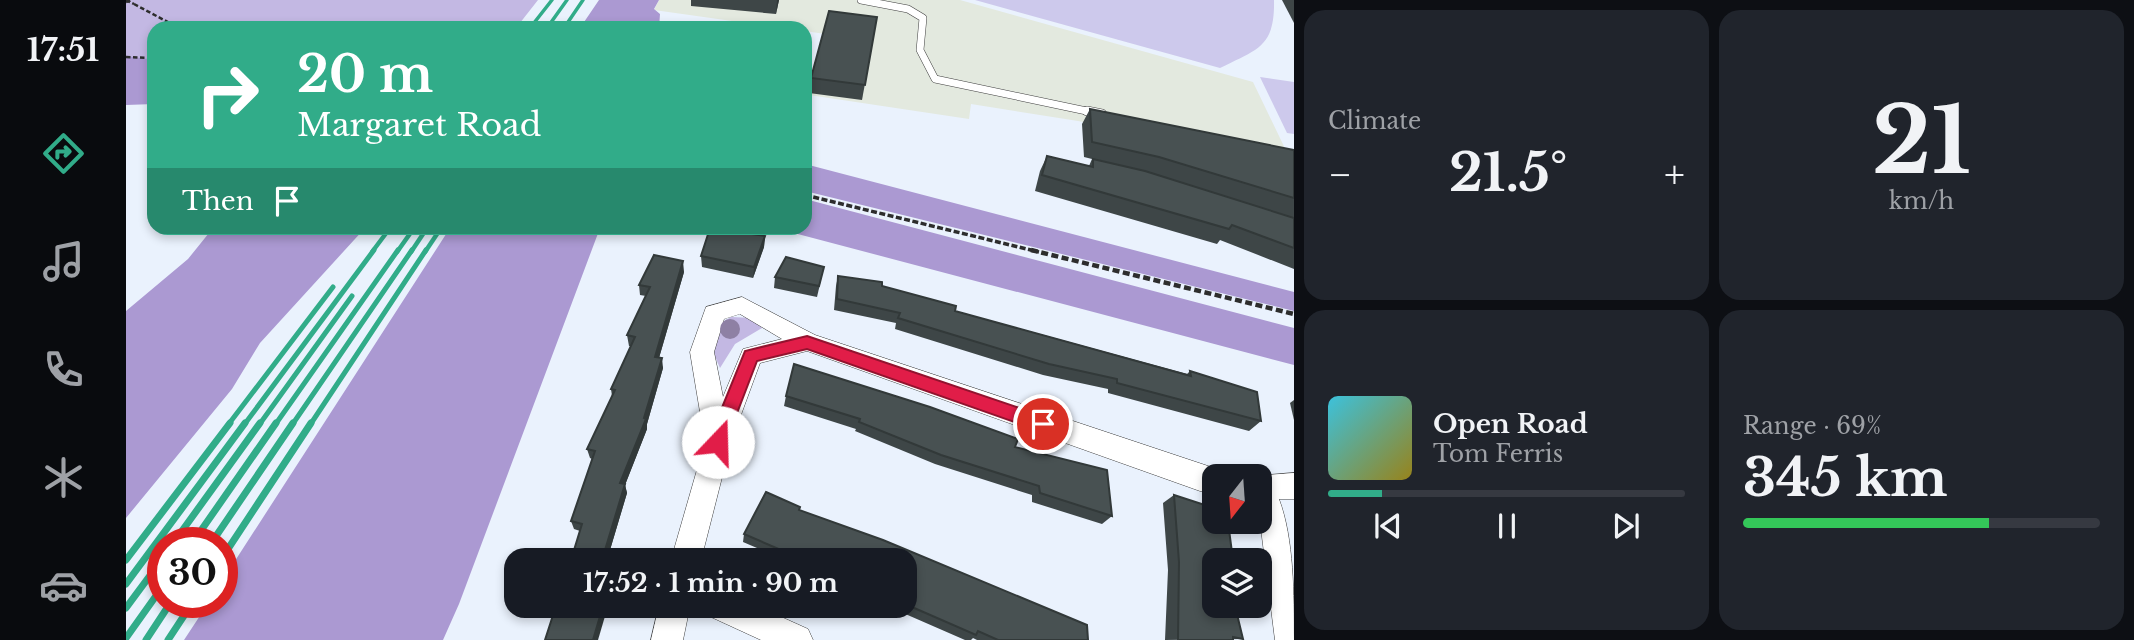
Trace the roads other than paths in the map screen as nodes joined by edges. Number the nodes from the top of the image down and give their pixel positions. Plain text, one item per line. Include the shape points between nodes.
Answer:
1 (861, 0) edge
2 (1110, 115) edge
3 (807, 342) junction
4 (718, 442) junction
5 (1202, 478) edge
6 (1294, 486) edge
7 (1272, 487) edge
8 (1272, 514) edge
9 (690, 548) edge
10 (672, 618) edge
11 (748, 618) edge
12 (667, 640) edge
13 (797, 640) edge
14 (1291, 640) edge

1 - 2 lane via 912,8 923,18 919,57 935,79
3 - 4 street via 751,356
3 - 4 street via 743,306 714,313 702,352
3 - 5 street
4 - 9 street
6 - 7 street
8 - 14 street
10 - 12 street
11 - 13 street

